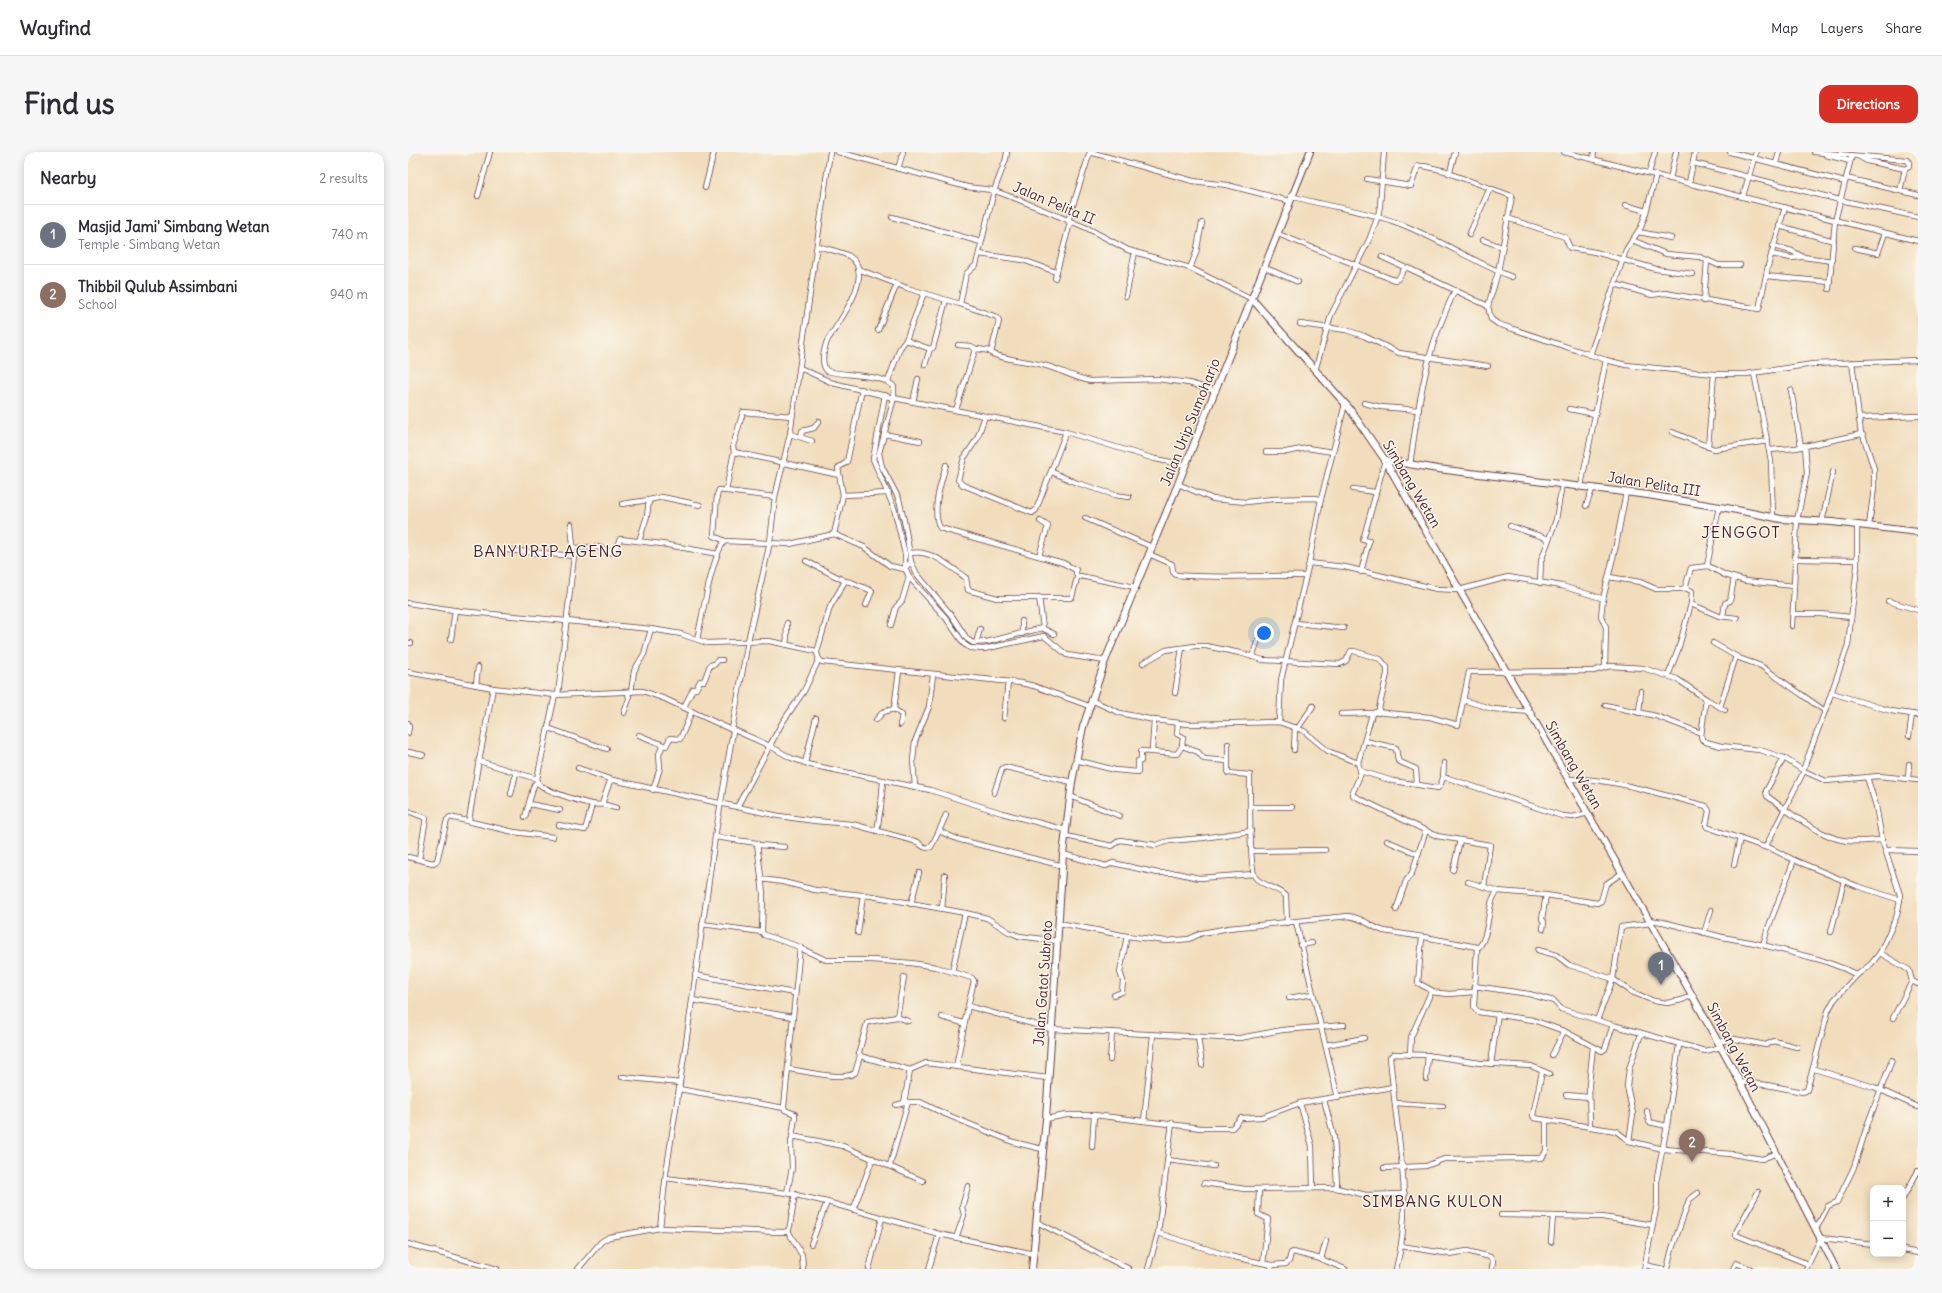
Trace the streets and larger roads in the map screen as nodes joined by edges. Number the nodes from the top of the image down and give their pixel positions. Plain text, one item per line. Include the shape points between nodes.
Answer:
1 (490, 152) edge
2 (714, 152) edge
3 (830, 152) edge
4 (838, 152) edge
5 (903, 152) edge
6 (1007, 152) edge
7 (1090, 152) edge
8 (1309, 152) edge
9 (1384, 152) edge
10 (1455, 152) edge
11 (1564, 152) edge
12 (1594, 152) edge
13 (1654, 152) edge
14 (1676, 152) edge
15 (1695, 152) edge
16 (1730, 152) edge
17 (1756, 152) edge
18 (1778, 152) edge
19 (1814, 152) edge
20 (848, 153) edge
21 (1823, 154) junction
22 (1852, 155) junction
23 (1858, 156) junction
24 (1754, 158) junction
25 (1593, 159) junction
26 (1850, 161) junction
27 (1693, 163) junction
28 (1776, 163) junction
29 (898, 169) junction
30 (1905, 169) junction
31 (1448, 173) junction
32 (1649, 173) junction
33 (1656, 175) junction
34 (1749, 177) junction
35 (1367, 179) dead end
36 (1670, 179) junction
37 (1845, 180) junction
38 (1383, 181) junction
39 (1689, 183) junction
40 (705, 188) dead end
41 (1490, 188) junction
42 (994, 191) junction
43 (1900, 191) junction
44 (1918, 195) edge
45 (478, 196) dead end
46 (1743, 196) junction
47 (1290, 199) junction
48 (1840, 200) junction
49 (1625, 205) dead end
50 (1785, 207) junction
51 (1646, 211) junction
52 (1378, 216) junction
53 (892, 217) dead end
54 (1918, 217) edge
55 (1507, 218) junction
56 (1836, 221) junction
57 (1069, 222) junction
58 (1202, 223) dead end
59 (1779, 226) junction
60 (1638, 232) junction
61 (1885, 233) junction
62 (1278, 234) junction
63 (1470, 235) dead end
64 (1671, 238) dead end
65 (1483, 240) dead end
66 (1632, 240) junction
67 (1834, 241) junction
68 (1918, 241) edge
69 (981, 242) junction
70 (1773, 246) junction
71 (817, 247) junction
72 (1502, 247) junction
73 (1856, 248) dead end
74 (1135, 252) junction
75 (979, 254) junction
76 (1771, 254) junction
77 (1382, 257) dead end
78 (1803, 257) junction
79 (1622, 260) junction
80 (1707, 260) junction
81 (1832, 262) junction
82 (1740, 265) dead end
83 (1356, 266) junction
84 (1264, 267) junction
85 (1190, 268) junction
86 (1406, 268) junction
87 (858, 269) junction
88 (1056, 272) junction
89 (1498, 272) junction
90 (1693, 274) dead end
91 (1766, 276) junction
92 (1512, 277) dead end
93 (1055, 278) dead end
94 (1298, 282) dead end
95 (1830, 282) junction
96 (897, 284) junction
97 (1615, 284) junction
98 (1829, 289) dead end
99 (1455, 290) junction
100 (924, 293) junction
101 (1126, 296) dead end
102 (1252, 299) junction
103 (946, 300) junction
104 (1704, 301) junction
105 (960, 304) junction
106 (1488, 306) junction
107 (1300, 324) dead end
108 (1328, 328) junction
109 (878, 330) dead end
110 (906, 340) junction
111 (958, 345) dead end
112 (930, 349) junction
113 (976, 349) junction
114 (990, 351) junction
115 (1590, 355) junction
116 (1429, 358) junction
117 (1606, 360) junction
118 (1918, 360) edge
119 (1852, 362) junction
120 (925, 365) dead end
121 (1488, 366) dead end
122 (800, 368) junction
123 (1315, 371) junction
124 (1754, 373) junction
125 (1714, 374) junction
126 (918, 379) dead end
127 (888, 381) junction
128 (862, 389) junction
129 (1791, 390) dead end
130 (1216, 391) junction
131 (890, 397) junction
132 (913, 402) junction
133 (1364, 403) dead end
134 (1345, 404) junction
135 (1570, 409) dead end
136 (956, 410) junction
137 (1419, 410) junction
138 (1595, 414) junction
139 (792, 416) junction
140 (985, 416) junction
141 (1918, 416) edge
142 (1859, 418) junction
143 (819, 421) dead end
144 (1066, 432) junction
145 (1672, 432) dead end
146 (790, 434) junction
147 (884, 434) junction
148 (1861, 434) junction
149 (801, 436) junction
150 (812, 441) dead end
151 (920, 441) dead end
152 (1768, 441) junction
153 (1803, 446) junction
154 (1708, 447) junction
155 (1769, 450) junction
156 (734, 452) junction
157 (1266, 452) dead end
158 (1333, 452) junction
159 (1386, 460) junction
160 (782, 462) junction
161 (1410, 464) junction
162 (946, 465) dead end
163 (1186, 465) junction
164 (1052, 472) junction
165 (1833, 472) dead end
166 (839, 475) junction
167 (1178, 484) junction
168 (1562, 484) junction
169 (1581, 486) junction
170 (1593, 487) junction
171 (1353, 489) dead end
172 (726, 490) junction
173 (1376, 492) junction
174 (1626, 492) junction
175 (889, 493) junction
176 (843, 495) junction
177 (775, 497) junction
178 (1129, 497) dead end
179 (1321, 499) junction
180 (649, 500) junction
181 (622, 504) dead end
182 (700, 505) dead end
183 (1586, 506) dead end
184 (1719, 506) junction
185 (1773, 517) junction
186 (1085, 518) dead end
187 (1797, 520) junction
188 (1040, 521) dead end
189 (1822, 522) junction
190 (571, 524) dead end
191 (1857, 525) junction
192 (1510, 526) dead end
193 (1869, 526) junction
194 (1918, 532) edge
195 (834, 534) junction
196 (1549, 539) junction
197 (725, 540) junction
198 (639, 541) junction
199 (770, 542) junction
200 (1152, 547) junction
201 (574, 548) junction
202 (506, 550) dead end
203 (911, 553) junction
204 (718, 554) junction
205 (1149, 554) junction
206 (574, 556) junction
207 (1039, 556) junction
208 (1796, 559) junction
209 (1857, 560) junction
210 (806, 561) dead end
211 (1309, 564) junction
212 (908, 565) junction
213 (1707, 566) junction
214 (1361, 572) junction
215 (1306, 576) junction
216 (910, 577) junction
217 (1078, 577) junction
218 (1609, 577) junction
219 (1734, 578) junction
220 (845, 581) junction
221 (1540, 583) junction
222 (1794, 586) junction
223 (1135, 587) junction
224 (1685, 588) junction
225 (1460, 590) junction
226 (1039, 597) junction
227 (1603, 598) junction
228 (1888, 601) dead end
229 (408, 603) edge
230 (1691, 604) junction
231 (866, 605) dead end
232 (455, 610) junction
233 (1918, 610) edge
234 (1792, 614) junction
235 (1723, 616) junction
236 (1851, 617) junction
237 (1737, 618) dead end
238 (566, 621) junction
239 (1022, 621) dead end
240 (787, 623) dead end
241 (1295, 623) junction
242 (891, 625) dead end
243 (1792, 626) dead end
244 (1043, 628) junction
245 (1344, 628) dead end
246 (651, 629) junction
247 (980, 629) dead end
248 (1054, 634) dead end
249 (1024, 636) junction
250 (451, 639) dead end
251 (697, 639) junction
252 (1258, 640) dead end
253 (748, 642) junction
254 (1713, 642) dead end
255 (786, 644) junction
256 (973, 645) junction
257 (1182, 649) junction
258 (817, 652) junction
259 (1736, 656) junction
260 (1252, 657) junction
261 (819, 659) junction
262 (722, 660) dead end
263 (1105, 661) junction
264 (1284, 662) junction
265 (1143, 663) dead end
266 (478, 667) dead end
267 (1605, 667) junction
268 (899, 671) junction
269 (1507, 671) junction
270 (408, 672) edge
271 (933, 675) junction
272 (1668, 676) junction
273 (1008, 682) junction
274 (476, 685) junction
275 (493, 688) junction
276 (1641, 691) dead end
277 (630, 692) junction
278 (1175, 692) dead end
279 (1832, 693) junction
280 (557, 695) junction
281 (1706, 699) junction
282 (1463, 700) junction
283 (1090, 703) junction
284 (1313, 706) dead end
285 (1605, 706) dead end
286 (684, 708) junction
287 (894, 708) junction
288 (1825, 710) junction
289 (692, 711) junction
290 (1530, 712) junction
291 (624, 713) dead end
292 (1375, 713) junction
293 (1639, 713) junction
294 (1341, 714) dead end
295 (1912, 714) junction
296 (1918, 715) edge
297 (816, 718) dead end
298 (1004, 718) dead end
299 (876, 720) dead end
300 (1154, 720) junction
301 (1279, 722) junction
302 (408, 723) edge
303 (1178, 723) junction
304 (900, 724) dead end
305 (1297, 727) junction
306 (548, 728) junction
307 (733, 730) junction
308 (408, 733) edge
309 (1701, 733) junction
310 (639, 735) dead end
311 (1909, 736) dead end
312 (1365, 742) junction
313 (1228, 744) dead end
314 (662, 746) junction
315 (770, 746) junction
316 (1182, 746) junction
317 (607, 749) dead end
318 (1294, 750) dead end
319 (1152, 751) junction
320 (408, 752) edge
321 (423, 755) dead end
322 (1784, 758) junction
323 (478, 759) junction
324 (1076, 760) junction
325 (1228, 761) junction
326 (1358, 762) junction
327 (806, 763) junction
328 (1444, 763) dead end
329 (1909, 764) dead end
330 (578, 768) dead end
331 (1360, 771) junction
332 (1804, 771) junction
333 (516, 773) junction
334 (1867, 777) junction
335 (1443, 778) junction
336 (1568, 779) junction
337 (1908, 779) junction
338 (538, 780) junction
339 (612, 780) junction
340 (1918, 780) edge
341 (883, 781) junction
342 (1072, 782) junction
343 (1417, 783) junction
344 (915, 787) junction
345 (653, 790) junction
346 (994, 793) dead end
347 (511, 794) dead end
348 (1070, 796) junction
349 (529, 804) junction
350 (602, 804) junction
351 (721, 804) junction
352 (592, 805) junction
353 (737, 807) junction
354 (1250, 807) junction
355 (1292, 807) dead end
356 (616, 808) dead end
357 (1784, 809) junction
358 (560, 810) dead end
359 (408, 811) edge
360 (1588, 813) junction
361 (946, 815) dead end
362 (1120, 816) dead end
363 (525, 817) dead end
364 (470, 820) junction
365 (558, 825) dead end
366 (1251, 830) junction
367 (1426, 830) junction
368 (877, 831) junction
369 (938, 831) junction
370 (1066, 833) junction
371 (553, 837) dead end
372 (715, 837) junction
373 (1740, 838) junction
374 (1460, 840) junction
375 (1882, 840) junction
376 (1387, 841) dead end
377 (758, 845) junction
378 (785, 848) dead end
379 (1767, 848) junction
380 (1324, 850) dead end
381 (1887, 850) junction
382 (1252, 851) junction
383 (1918, 851) edge
384 (1063, 854) junction
385 (1418, 854) junction
386 (408, 858) edge
387 (419, 859) junction
388 (1794, 860) junction
389 (1734, 864) dead end
390 (1063, 866) junction
391 (1453, 870) dead end
392 (919, 873) dead end
393 (1622, 873) junction
394 (1254, 874) junction
395 (945, 875) dead end
396 (761, 879) junction
397 (1844, 881) junction
398 (1468, 882) dead end
399 (1484, 887) junction
400 (1498, 891) junction
401 (863, 895) junction
402 (1546, 895) junction
403 (1900, 900) junction
404 (911, 904) junction
405 (942, 909) junction
406 (1396, 910) dead end
407 (1711, 910) dead end
408 (965, 914) junction
409 (1296, 922) junction
410 (1650, 922) junction
411 (1059, 923) junction
412 (1287, 923) junction
413 (702, 924) junction
414 (1543, 929) dead end
415 (762, 932) junction
416 (1831, 932) dead end
417 (1704, 933) junction
418 (858, 934) dead end
419 (1127, 936) junction
420 (1422, 937) junction
421 (1058, 941) junction
422 (1312, 943) dead end
423 (1300, 945) junction
424 (1763, 945) junction
425 (1477, 947) junction
426 (800, 948) junction
427 (1538, 950) dead end
428 (1880, 953) junction
429 (952, 972) junction
430 (695, 975) junction
431 (1857, 975) junction
432 (904, 977) dead end
433 (1612, 978) junction
434 (1912, 981) junction
435 (1918, 984) edge
436 (1474, 989) junction
437 (1433, 991) junction
438 (794, 993) junction
439 (1313, 994) junction
440 (1114, 995) dead end
441 (1692, 995) junction
442 (1289, 998) dead end
443 (692, 1000) junction
444 (968, 1006) junction
445 (1498, 1014) junction
446 (793, 1016) junction
447 (897, 1017) junction
448 (942, 1017) dead end
449 (1893, 1018) dead end
450 (1597, 1020) junction
451 (908, 1021) dead end
452 (964, 1023) junction
453 (1344, 1025) dead end
454 (1613, 1025) junction
455 (1321, 1028) junction
456 (1051, 1029) junction
457 (1564, 1031) junction
458 (1112, 1032) junction
459 (1640, 1034) junction
460 (1153, 1035) junction
461 (1198, 1037) junction
462 (1364, 1038) dead end
463 (1679, 1044) junction
464 (1326, 1045) junction
465 (1720, 1045) junction
466 (1594, 1047) junction
467 (1798, 1047) dead end
468 (1410, 1055) junction
469 (1428, 1055) junction
470 (1552, 1055) dead end
471 (860, 1056) junction
472 (1110, 1060) dead end
473 (1892, 1060) dead end
474 (1491, 1064) junction
475 (1202, 1065) dead end
476 (956, 1067) junction
477 (789, 1069) junction
478 (1814, 1069) junction
479 (910, 1070) junction
480 (1542, 1072) junction
481 (1550, 1074) dead end
482 (622, 1076) dead end
483 (1048, 1078) junction
484 (1426, 1079) dead end
485 (1740, 1082) junction
486 (680, 1083) junction
487 (1393, 1087) junction
488 (679, 1089) junction
489 (1881, 1090) junction
490 (1566, 1095) dead end
491 (1589, 1097) junction
492 (1338, 1098) junction
493 (1324, 1100) junction
494 (906, 1102) junction
495 (1300, 1103) junction
496 (1395, 1103) junction
497 (896, 1105) dead end
498 (1444, 1106) dead end
499 (1918, 1107) edge
500 (784, 1108) junction
501 (1647, 1111) dead end
502 (1094, 1115) junction
503 (1046, 1118) junction
504 (1546, 1120) junction
505 (1144, 1121) junction
506 (1172, 1123) junction
507 (1668, 1126) junction
508 (1590, 1127) junction
509 (792, 1136) junction
510 (1629, 1141) junction
511 (1092, 1147) dead end
512 (1663, 1149) junction
513 (1042, 1150) junction
514 (1776, 1154) junction
515 (873, 1158) junction
516 (1167, 1160) junction
517 (890, 1165) junction
518 (1214, 1166) dead end
519 (1384, 1168) dead end
520 (1404, 1168) junction
521 (1918, 1171) edge
522 (665, 1178) junction
523 (923, 1181) dead end
524 (1204, 1183) dead end
525 (968, 1186) dead end
526 (1313, 1188) junction
527 (1336, 1188) junction
528 (1260, 1190) junction
529 (1758, 1192) dead end
530 (787, 1193) junction
531 (1698, 1193) dead end
532 (1906, 1193) edge
533 (795, 1194) junction
534 (1405, 1194) junction
535 (827, 1202) junction
536 (853, 1210) junction
537 (1501, 1215) dead end
538 (1553, 1216) junction
539 (882, 1218) junction
540 (1037, 1222) junction
541 (1653, 1225) junction
542 (660, 1228) junction
543 (1816, 1229) junction
544 (788, 1231) junction
545 (1158, 1233) junction
546 (939, 1234) junction
547 (956, 1238) junction
548 (1821, 1238) junction
549 (1326, 1241) dead end
550 (1551, 1242) dead end
551 (408, 1244) edge
552 (811, 1244) dead end
553 (1870, 1244) edge
554 (1401, 1246) junction
555 (1906, 1251) edge
556 (1918, 1253) edge
557 (1034, 1254) junction
558 (1320, 1259) junction
559 (1263, 1263) junction
560 (1807, 1266) edge
561 (1271, 1267) edge
562 (1645, 1267) edge
563 (497, 1269) edge
564 (578, 1269) edge
565 (803, 1269) edge
566 (869, 1269) edge
567 (929, 1269) edge
568 (1032, 1269) edge
569 (1129, 1269) edge
570 (1148, 1269) edge
571 (1345, 1269) edge
572 (1396, 1269) edge
573 (1492, 1269) edge
574 (1663, 1269) edge
575 (1667, 1269) edge
576 (1733, 1269) edge
577 (1751, 1269) edge
578 (1836, 1269) edge

1 - 45 street
2 - 40 street
3 - 71 street
4 - 20 street, Jalan Pelita II
5 - 29 street
6 - 42 street
7 - 47 street via 1193,180
7 - 57 street
8 - 47 street, Jalan Urip Sumoharjo
9 - 38 street
10 - 31 street via 1451,171
11 - 25 street
12 - 25 street
13 - 32 street
14 - 36 street
15 - 27 street
16 - 24 street
17 - 24 street
18 - 28 street
19 - 21 street
20 - 29 street, Jalan Pelita II
21 - 22 street
21 - 26 street
22 - 23 street
22 - 26 street
23 - 30 street via 1867,161
23 - 30 street via 1907,160 1909,167
24 - 28 street
24 - 34 street
25 - 32 street
26 - 37 street
27 - 34 street
27 - 39 street
28 - 37 street
29 - 42 street, Jalan Pelita II via 967,187
30 - 43 street
31 - 38 street via 1421,166 1417,168 1411,186
31 - 41 street
32 - 33 street
33 - 36 street
33 - 51 street
34 - 46 street
34 - 48 street
35 - 38 street
36 - 39 street
37 - 43 street
37 - 48 street
38 - 52 street
39 - 46 street
41 - 55 street via 1512,196
41 - 63 street
42 - 57 street, Jalan Pelita II via 1041,208
42 - 69 street
43 - 44 street
46 - 50 street
47 - 52 street
47 - 62 street, Jalan Urip Sumoharjo
48 - 54 street
48 - 56 street
49 - 51 street
50 - 56 street
50 - 59 street
51 - 60 street
52 - 83 street
52 - 89 street via 1427,234
53 - 69 street
55 - 72 street
55 - 79 street via 1565,237 1570,248
56 - 61 street
56 - 67 street
57 - 74 street, Jalan Pelita II
57 - 88 street
58 - 85 street
59 - 67 street
59 - 70 street
60 - 64 street
60 - 66 street
61 - 68 street
61 - 73 street via 1878,253
62 - 83 street
62 - 84 street, Jalan Urip Sumoharjo
65 - 72 street
66 - 79 street
66 - 80 street via 1666,254
67 - 81 street
69 - 75 street
70 - 76 street
70 - 78 street
71 - 87 street via 850,256
71 - 122 street
72 - 89 street
74 - 85 street, Jalan Pelita II
74 - 101 street
75 - 88 street via 1023,260
75 - 105 street via 975,266 966,274
76 - 78 street via 1791,258
76 - 91 street
77 - 86 street
78 - 81 street
79 - 90 street via 1656,269
79 - 97 street
80 - 82 street via 1718,265
80 - 104 street
81 - 95 street
83 - 86 street via 1396,280
83 - 108 street via 1331,315
84 - 94 street
84 - 102 street, Jalan Urip Sumoharjo
85 - 102 street, Jalan Pelita II
86 - 99 street
87 - 96 street
87 - 127 street via 857,290 824,349 824,368 838,375
88 - 93 street
89 - 92 street
89 - 106 street
91 - 95 street
91 - 104 street via 1759,309
95 - 98 street
96 - 100 street
96 - 109 street
97 - 104 street via 1652,294
97 - 115 street
99 - 106 street
99 - 116 street
100 - 103 street
100 - 110 street
102 - 123 street, Simbang Wetan
102 - 130 street, Jalan Urip Sumoharjo
103 - 105 street
103 - 112 street via 937,340
105 - 114 street via 997,317 999,322
106 - 115 street via 1494,323
107 - 108 street
108 - 116 street via 1364,336 1399,353
108 - 123 street
110 - 112 street
110 - 127 street via 900,348
111 - 113 street
112 - 120 street
113 - 114 street
113 - 136 street
114 - 130 street via 1090,381 1157,379 1189,383
115 - 117 street
116 - 121 street
116 - 137 street
117 - 125 street via 1626,365
117 - 138 street
118 - 119 street
119 - 124 street via 1813,364
119 - 142 street
122 - 128 street via 833,383
122 - 139 street
123 - 134 street, Simbang Wetan
124 - 125 street
124 - 152 street
125 - 154 street
126 - 132 street
127 - 131 street via 894,387
128 - 131 street
128 - 166 street via 847,462 839,467
129 - 153 street
130 - 163 street, Jalan Urip Sumoharjo
131 - 132 street
131 - 147 street
131 - 175 street via 873,459
132 - 136 street
133 - 137 street
134 - 158 street
134 - 159 street, Simbang Wetan
135 - 138 street
136 - 140 street
137 - 161 street
138 - 169 street
139 - 146 street
139 - 156 street via 743,412 733,446
140 - 144 street
140 - 164 street via 980,433 964,458 958,480 963,485 1033,513
141 - 142 street
142 - 148 street
143 - 149 street via 814,428 802,431
144 - 163 street via 1155,459
144 - 164 street
145 - 154 street
146 - 149 street
146 - 160 street
147 - 151 street
147 - 203 street via 879,453 880,461 899,500
148 - 153 street
148 - 193 street via 1874,469
149 - 150 street
152 - 154 street via 1715,449
152 - 155 street
153 - 155 street
153 - 187 street via 1807,472
155 - 185 street
156 - 160 street
156 - 172 street
157 - 158 street via 1306,448
158 - 179 street
159 - 161 street, Jalan Pelita III
159 - 173 street
159 - 225 street, Simbang Wetan
160 - 166 street
160 - 177 street
161 - 168 street, Jalan Pelita III via 1438,470
162 - 207 street via 937,496 940,528
163 - 167 street, Jalan Urip Sumoharjo
164 - 178 street via 1077,483
165 - 189 street
166 - 176 street
167 - 179 street via 1213,498 1226,500 1246,502
167 - 200 street, Jalan Urip Sumoharjo
168 - 169 street, Jalan Pelita III
168 - 196 street via 1559,506
169 - 170 street, Jalan Pelita III
170 - 174 street, Jalan Pelita III
170 - 183 street
171 - 173 street
172 - 177 street
172 - 197 street via 718,492 714,536
173 - 214 street via 1363,540 1369,542
174 - 184 street, Jalan Pelita III
174 - 218 street
175 - 176 street
175 - 212 street
176 - 195 street
177 - 199 street
179 - 211 street
180 - 181 street
180 - 182 street via 662,497
180 - 198 street
184 - 185 street, Jalan Pelita III
184 - 213 street
185 - 187 street, Jalan Pelita III
186 - 200 street
187 - 189 street, Jalan Pelita III
187 - 208 street
188 - 207 street via 1048,526
189 - 191 street, Jalan Pelita III
190 - 201 street
191 - 193 street, Jalan Pelita III
191 - 209 street
192 - 196 street
193 - 194 street, Jalan Pelita III
195 - 199 street via 794,544
195 - 212 street via 864,547 890,566 902,569
196 - 221 street via 1541,561
197 - 199 street
197 - 204 street
198 - 201 street via 620,539 613,553 599,547
198 - 204 street
199 - 253 street
200 - 205 street, Jalan Urip Sumoharjo
201 - 206 street
202 - 206 street
203 - 212 street
203 - 226 street via 932,555 940,560 966,578 970,592 997,598
204 - 251 street
205 - 215 street via 1172,564 1172,572 1176,575 1208,578
205 - 223 street, Jalan Urip Sumoharjo
206 - 238 street
207 - 217 street via 1075,569
208 - 209 street
208 - 222 street
209 - 236 street
210 - 220 street
211 - 214 street
211 - 215 street
212 - 216 street
212 - 256 street
213 - 219 street
213 - 224 street via 1691,568
214 - 225 street via 1437,589
215 - 241 street
216 - 242 street
216 - 256 street via 946,618 964,644
217 - 223 street
217 - 226 street via 1072,597
218 - 224 street via 1640,582 1656,589
218 - 227 street
219 - 222 street
219 - 235 street via 1730,601 1725,603
220 - 231 street via 872,591
220 - 258 street via 830,607
221 - 225 street via 1504,577
221 - 227 street via 1562,586
222 - 234 street
223 - 263 street, Jalan Urip Sumoharjo
224 - 230 street via 1692,591
225 - 269 street, Simbang Wetan
226 - 244 street
227 - 267 street via 1601,616 1606,627
228 - 233 street
229 - 232 street
230 - 235 street
230 - 272 street
232 - 238 street
232 - 250 street
234 - 236 street
234 - 243 street
235 - 237 street
236 - 279 street via 1848,645
238 - 246 street
238 - 280 street
239 - 249 street
240 - 255 street
241 - 245 street
241 - 264 street
244 - 248 street
244 - 249 street
246 - 251 street
246 - 277 street via 644,654 634,671
247 - 256 street
249 - 256 street
249 - 256 street via 984,649
249 - 263 street via 1044,636 1068,655
251 - 253 street via 707,643
252 - 260 street
253 - 255 street via 769,641
253 - 307 street
254 - 259 street
255 - 258 street
257 - 260 street via 1206,646
257 - 265 street via 1166,650
257 - 278 street
258 - 261 street
259 - 281 street via 1722,709
259 - 288 street via 1761,666
260 - 264 street
261 - 268 street via 822,662
261 - 315 street via 804,691
262 - 286 street via 710,666 704,681 700,681 696,689 692,690
263 - 283 street, Jalan Urip Sumoharjo
264 - 292 street via 1340,664 1346,661 1351,651 1380,659 1386,664 1387,674
264 - 301 street
266 - 274 street
267 - 269 street via 1593,671
267 - 272 street via 1633,666
268 - 271 street
268 - 287 street
269 - 282 street via 1468,672
269 - 290 street, Simbang Wetan
270 - 274 street
271 - 273 street
271 - 344 street via 929,707 916,742
272 - 281 street via 1677,679
273 - 283 street via 1034,686
273 - 298 street
274 - 275 street
275 - 280 street
275 - 323 street
276 - 293 street
277 - 280 street
277 - 286 street via 652,693
277 - 291 street
279 - 288 street
279 - 295 street
280 - 306 street
281 - 309 street
282 - 290 street via 1493,709
282 - 292 street via 1459,724 1456,726 1430,717
283 - 300 street
283 - 324 street, Jalan Gatot Subroto
284 - 305 street
285 - 293 street
286 - 289 street
287 - 299 street via 883,712
287 - 304 street via 902,715
288 - 332 street
289 - 307 street
289 - 314 street via 682,737 670,738 666,746
290 - 336 street, Simbang Wetan
292 - 294 street
292 - 312 street
293 - 309 street via 1656,716
295 - 296 street
295 - 311 street
297 - 327 street
300 - 303 street
300 - 319 street
301 - 303 street
301 - 305 street
302 - 308 street
303 - 316 street via 1177,734 1183,737
305 - 318 street
305 - 326 street via 1328,751
306 - 317 street
306 - 338 street
307 - 315 street
307 - 351 street
309 - 322 street via 1702,739 1706,742 1726,747 1758,749
310 - 314 street
312 - 326 street
312 - 343 street via 1396,748 1398,761 1416,769
313 - 325 street
314 - 345 street via 659,754 660,768
315 - 327 street
315 - 353 street
316 - 319 street via 1178,754
316 - 325 street via 1198,752 1204,759
319 - 324 street via 1141,751 1138,772 1115,770
320 - 321 street
322 - 332 street
322 - 357 street via 1766,794
323 - 333 street via 480,762
323 - 364 street
324 - 342 street, Jalan Gatot Subroto
325 - 354 street via 1228,773 1250,776
326 - 331 street
327 - 341 street
328 - 335 street
329 - 337 street
330 - 339 street
331 - 343 street via 1393,781
331 - 367 street via 1352,794 1354,796
332 - 334 street via 1826,781
332 - 357 street
333 - 338 street
333 - 347 street
334 - 337 street
334 - 375 street via 1876,806
335 - 343 street via 1438,788
335 - 360 street via 1459,780 1562,816 1576,817
336 - 360 street, Simbang Wetan
336 - 373 street via 1583,778 1620,784 1706,806 1709,811 1707,827
337 - 340 street
338 - 349 street
338 - 352 street via 540,786
339 - 345 street
339 - 350 street
341 - 344 street
341 - 368 street
342 - 346 street via 1005,767
342 - 348 street, Jalan Gatot Subroto
344 - 370 street
345 - 351 street
348 - 362 street
348 - 370 street, Jalan Gatot Subroto
349 - 358 street
349 - 363 street
350 - 352 street
350 - 356 street
351 - 353 street
351 - 372 street
352 - 365 street via 585,830
353 - 368 street via 779,816 852,824
354 - 355 street
354 - 366 street
357 - 375 street via 1825,834 1840,840
357 - 379 street via 1766,844
359 - 387 street via 426,818
360 - 393 street, Simbang Wetan
361 - 369 street
364 - 371 street via 514,832
364 - 387 street via 450,817 447,820 437,861 432,863
366 - 370 street via 1203,838 1169,840 1154,845 1120,840 1112,846
366 - 382 street
367 - 374 street via 1437,836
367 - 385 street
368 - 369 street via 918,842 929,848
369 - 390 street via 957,839
370 - 384 street, Jalan Gatot Subroto
372 - 377 street
372 - 413 street
373 - 379 street
373 - 389 street
374 - 391 street
374 - 399 street via 1489,844 1491,847
375 - 381 street
376 - 385 street
377 - 378 street
377 - 396 street
379 - 388 street
380 - 382 street
381 - 383 street
381 - 403 street
382 - 394 street
384 - 390 street, Jalan Gatot Subroto
384 - 394 street via 1106,866 1113,863 1158,873 1176,872 1199,878
385 - 406 street
386 - 387 street
388 - 397 street
388 - 424 street
390 - 411 street, Jalan Gatot Subroto
392 - 404 street
393 - 402 street via 1606,884 1601,901 1597,903
393 - 410 street, Simbang Wetan
394 - 412 street via 1258,880 1286,896
395 - 405 street
396 - 401 street via 815,890
396 - 415 street
397 - 403 street
397 - 416 street
398 - 399 street
399 - 400 street
400 - 402 street
400 - 425 street via 1495,894 1483,942
401 - 404 street
401 - 418 street
402 - 414 street
403 - 428 street via 1897,915
404 - 405 street
405 - 408 street
407 - 417 street
408 - 421 street via 987,918 1019,936
408 - 429 street
409 - 412 street
409 - 420 street via 1357,917 1378,929
409 - 423 street
410 - 417 street via 1663,922
410 - 433 street via 1621,927
410 - 441 street, Simbang Wetan
411 - 419 street
411 - 421 street, Jalan Gatot Subroto
412 - 419 street via 1229,928 1202,933 1189,939 1166,941
413 - 415 street
413 - 430 street
415 - 426 street
417 - 424 street
419 - 440 street via 1120,972 1123,980 1122,992
420 - 425 street
420 - 437 street via 1418,983
421 - 456 street, Jalan Gatot Subroto
422 - 423 street
423 - 439 street
424 - 431 street via 1821,960
425 - 436 street
426 - 429 street via 826,960 911,963
426 - 438 street
427 - 433 street via 1556,955 1569,965
428 - 431 street
428 - 434 street via 1908,970
429 - 444 street via 974,979
430 - 438 street
430 - 443 street
431 - 478 street via 1831,1005
432 - 447 street
433 - 441 street via 1632,992 1654,1001 1666,1003
433 - 450 street
434 - 435 street
434 - 449 street
436 - 437 street via 1449,994
436 - 445 street via 1475,1011
436 - 450 street via 1529,994 1554,1001 1561,1009
437 - 468 street via 1411,1037
438 - 446 street
439 - 442 street
439 - 455 street
441 - 465 street, Simbang Wetan
443 - 446 street
443 - 486 street
444 - 452 street
444 - 456 street
445 - 457 street via 1533,1020
445 - 474 street
446 - 477 street
447 - 451 street
447 - 471 street via 867,1023
448 - 452 street
450 - 454 street
452 - 476 street
453 - 455 street
454 - 459 street
454 - 466 street via 1605,1050
455 - 461 street via 1282,1030 1240,1038
455 - 464 street
456 - 458 street
456 - 483 street, Jalan Gatot Subroto
457 - 466 street
457 - 470 street
458 - 460 street
458 - 472 street
459 - 463 street
459 - 510 street via 1629,1069 1627,1086 1633,1114
460 - 461 street
460 - 505 street
461 - 475 street
462 - 464 street
463 - 465 street via 1706,1051
463 - 507 street
464 - 492 street
465 - 467 street via 1735,1039 1766,1045 1774,1041
465 - 485 street, Simbang Wetan
466 - 491 street
468 - 469 street
468 - 487 street via 1390,1056
469 - 474 street
469 - 484 street
471 - 477 street via 855,1073 849,1076
471 - 479 street
473 - 489 street
474 - 480 street via 1531,1066
476 - 479 street via 926,1063
476 - 483 street
477 - 500 street
478 - 485 street via 1806,1091
478 - 489 street
479 - 494 street
480 - 481 street
480 - 504 street via 1533,1115 1534,1118
482 - 486 street
483 - 503 street, Jalan Gatot Subroto
485 - 514 street, Simbang Wetan
486 - 488 street
487 - 492 street
487 - 496 street
488 - 500 street
488 - 522 street
489 - 499 street
489 - 543 street via 1837,1202 1828,1207
490 - 491 street
491 - 508 street
492 - 493 street
493 - 495 street
493 - 527 street via 1334,1137
494 - 497 street
494 - 513 street via 920,1102 1013,1142
494 - 517 street
495 - 506 street via 1262,1116 1241,1118 1232,1128 1201,1128
495 - 526 street via 1312,1146
496 - 498 street
496 - 520 street
500 - 509 street via 795,1114
501 - 507 street via 1649,1122
502 - 503 street
502 - 505 street
502 - 511 street
503 - 513 street, Jalan Gatot Subroto
504 - 508 street
504 - 520 street via 1542,1158 1444,1159 1432,1165
505 - 506 street
506 - 516 street
507 - 512 street
508 - 510 street via 1616,1131
509 - 515 street via 843,1146
509 - 530 street via 792,1168
510 - 512 street
512 - 514 street via 1762,1159
512 - 541 street via 1657,1177 1658,1197
513 - 540 street, Jalan Gatot Subroto
514 - 543 street, Simbang Wetan
515 - 517 street
515 - 536 street
516 - 518 street
516 - 545 street
517 - 523 street
519 - 520 street
520 - 534 street
521 - 532 street
522 - 530 street
522 - 542 street
524 - 528 street
525 - 547 street via 962,1208 964,1215
526 - 527 street
526 - 528 street
527 - 534 street via 1366,1195
528 - 559 street via 1258,1214 1268,1219
529 - 560 street via 1736,1235
530 - 533 street
531 - 575 street via 1689,1200
533 - 535 street
533 - 544 street
534 - 554 street
535 - 536 street
535 - 552 street
536 - 539 street
537 - 538 street
538 - 541 street via 1602,1217
538 - 550 street
539 - 546 street
539 - 566 street
540 - 557 street, Jalan Gatot Subroto
540 - 569 street
541 - 562 street
542 - 544 street via 745,1232
542 - 564 street via 609,1237
543 - 548 street, Simbang Wetan
544 - 565 street via 802,1255
545 - 559 street via 1199,1247
545 - 570 street
546 - 547 street
546 - 567 street
547 - 557 street
548 - 553 street
548 - 560 street
548 - 578 street, Simbang Wetan
549 - 558 street
551 - 563 street
554 - 572 street
554 - 573 street via 1450,1254 1467,1251 1475,1253 1490,1257 1493,1261
555 - 556 street
557 - 568 street, Jalan Gatot Subroto
558 - 561 street via 1293,1252 1286,1264
558 - 571 street
559 - 561 street
562 - 574 street
576 - 577 street via 1736,1263

